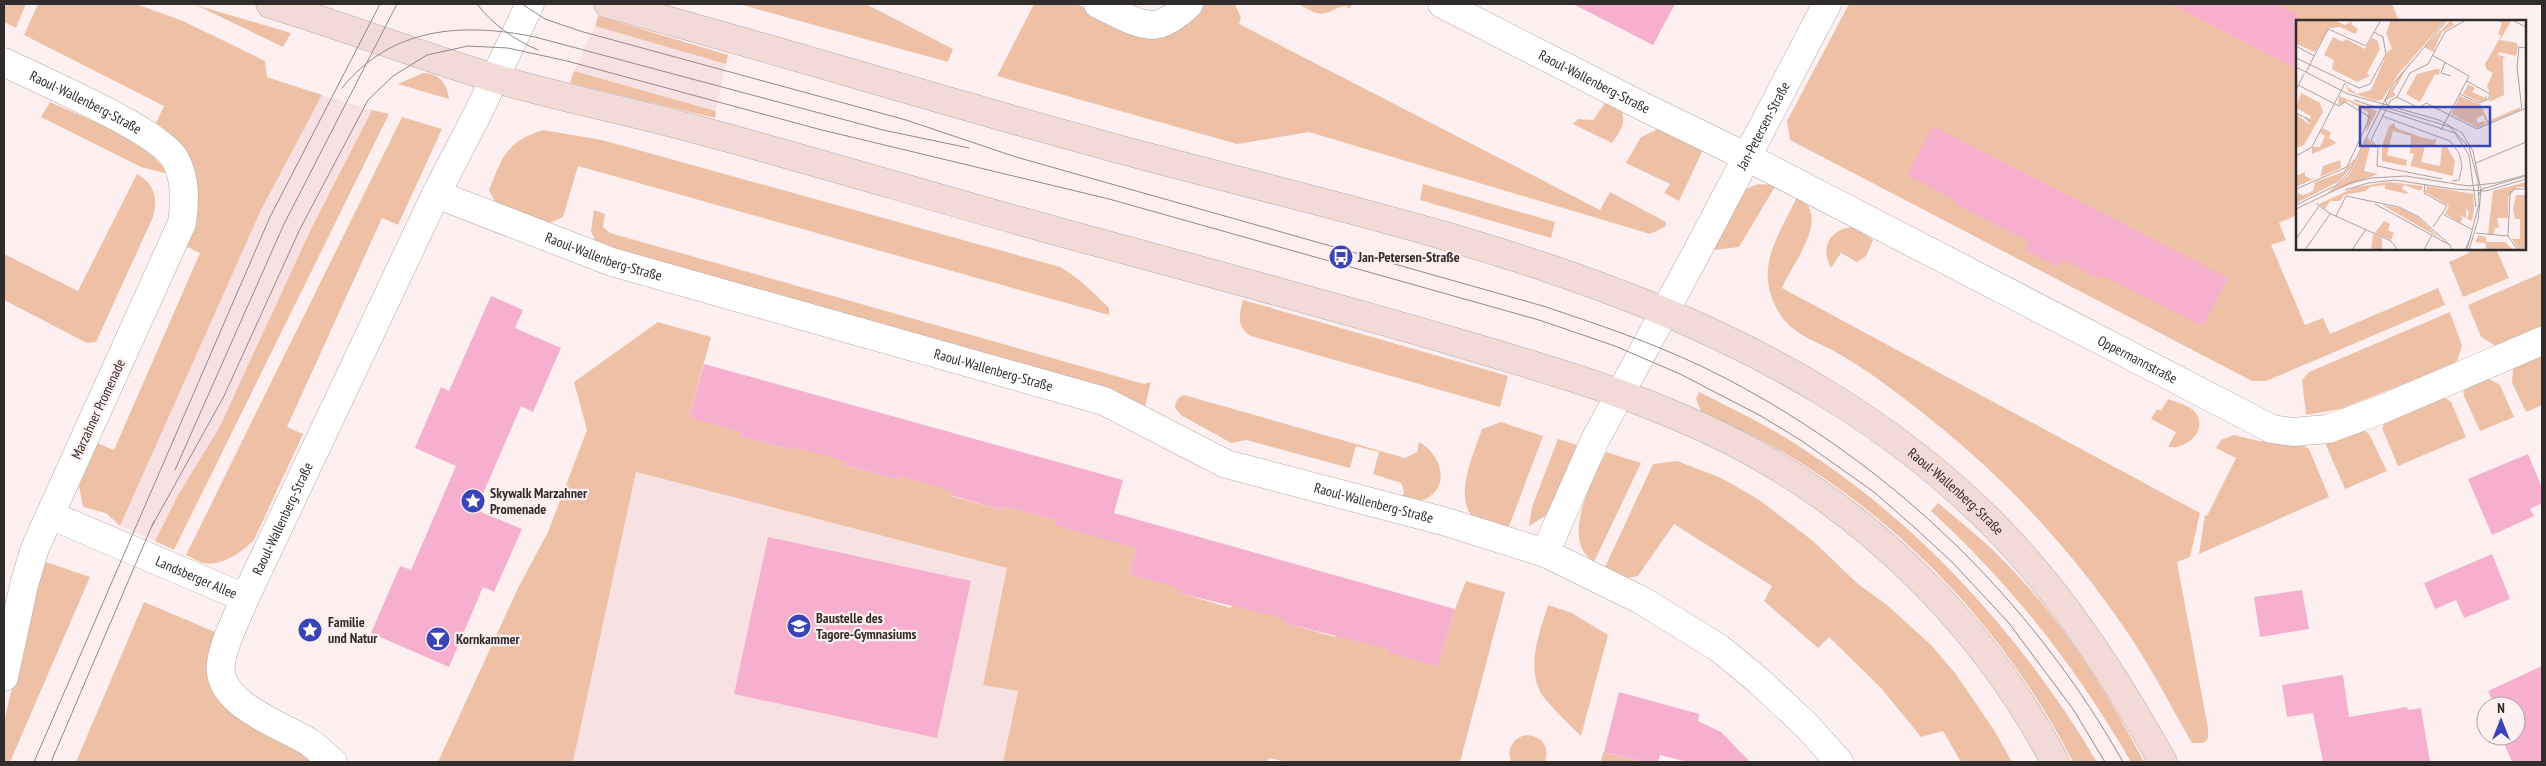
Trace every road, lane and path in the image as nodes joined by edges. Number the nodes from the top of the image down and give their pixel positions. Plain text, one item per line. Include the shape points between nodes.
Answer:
1 (270, 4) edge
2 (530, 4) edge
3 (608, 4) edge
4 (1098, 4) edge
5 (1189, 4) edge
6 (1442, 4) edge
7 (1827, 4) edge
8 (4, 62) edge
9 (494, 78) junction
10 (165, 146) joint
11 (1747, 157) junction
12 (436, 194) junction
13 (1665, 311) junction
14 (2542, 340) edge
15 (1620, 392) junction
16 (50, 515) junction
17 (1546, 553) junction
18 (245, 598) junction
19 (4, 677) edge
20 (333, 762) edge
21 (1839, 762) edge
22 (2054, 762) edge
23 (2163, 762) edge

1 - 9 main road
2 - 9 street, Raoul-Wallenberg-Straße
3 - 13 main road, Raoul-Wallenberg-Straße via 1554,269
4 - 5 street via 1153,25 1179,14
6 - 11 street, Raoul-Wallenberg-Straße
7 - 11 street, Jan-Petersen-Straße
8 - 10 street, Raoul-Wallenberg-Straße via 136,127
9 - 12 street, Raoul-Wallenberg-Straße
9 - 15 main road via 682,126 1097,243 1300,296
10 - 16 street, Marzahner Promenade via 183,178 185,202 182,222
11 - 13 street, Jan-Petersen-Straße
11 - 14 street, Oppermannstraße via 2272,429 2293,432 2328,429
12 - 17 street, Raoul-Wallenberg-Straße via 612,262 1104,401 1226,464 1443,520
12 - 18 street, Raoul-Wallenberg-Straße
13 - 15 street
13 - 23 main road, Raoul-Wallenberg-Straße via 1816,386 1872,423 1940,475 1992,523 2051,590 2128,698
15 - 17 street via 1595,440
15 - 22 main road via 1695,423 1752,452 1807,485 1856,521 1914,574 1970,633 2025,710
16 - 18 street, Landsberger Allee
16 - 19 street, Marzahner Promenade via 35,548 24,585
17 - 21 street, Raoul-Wallenberg-Straße via 1641,600 1719,648 1808,727
18 - 20 street, Landsberger Allee via 221,662 221,675 226,687 235,700 311,743

